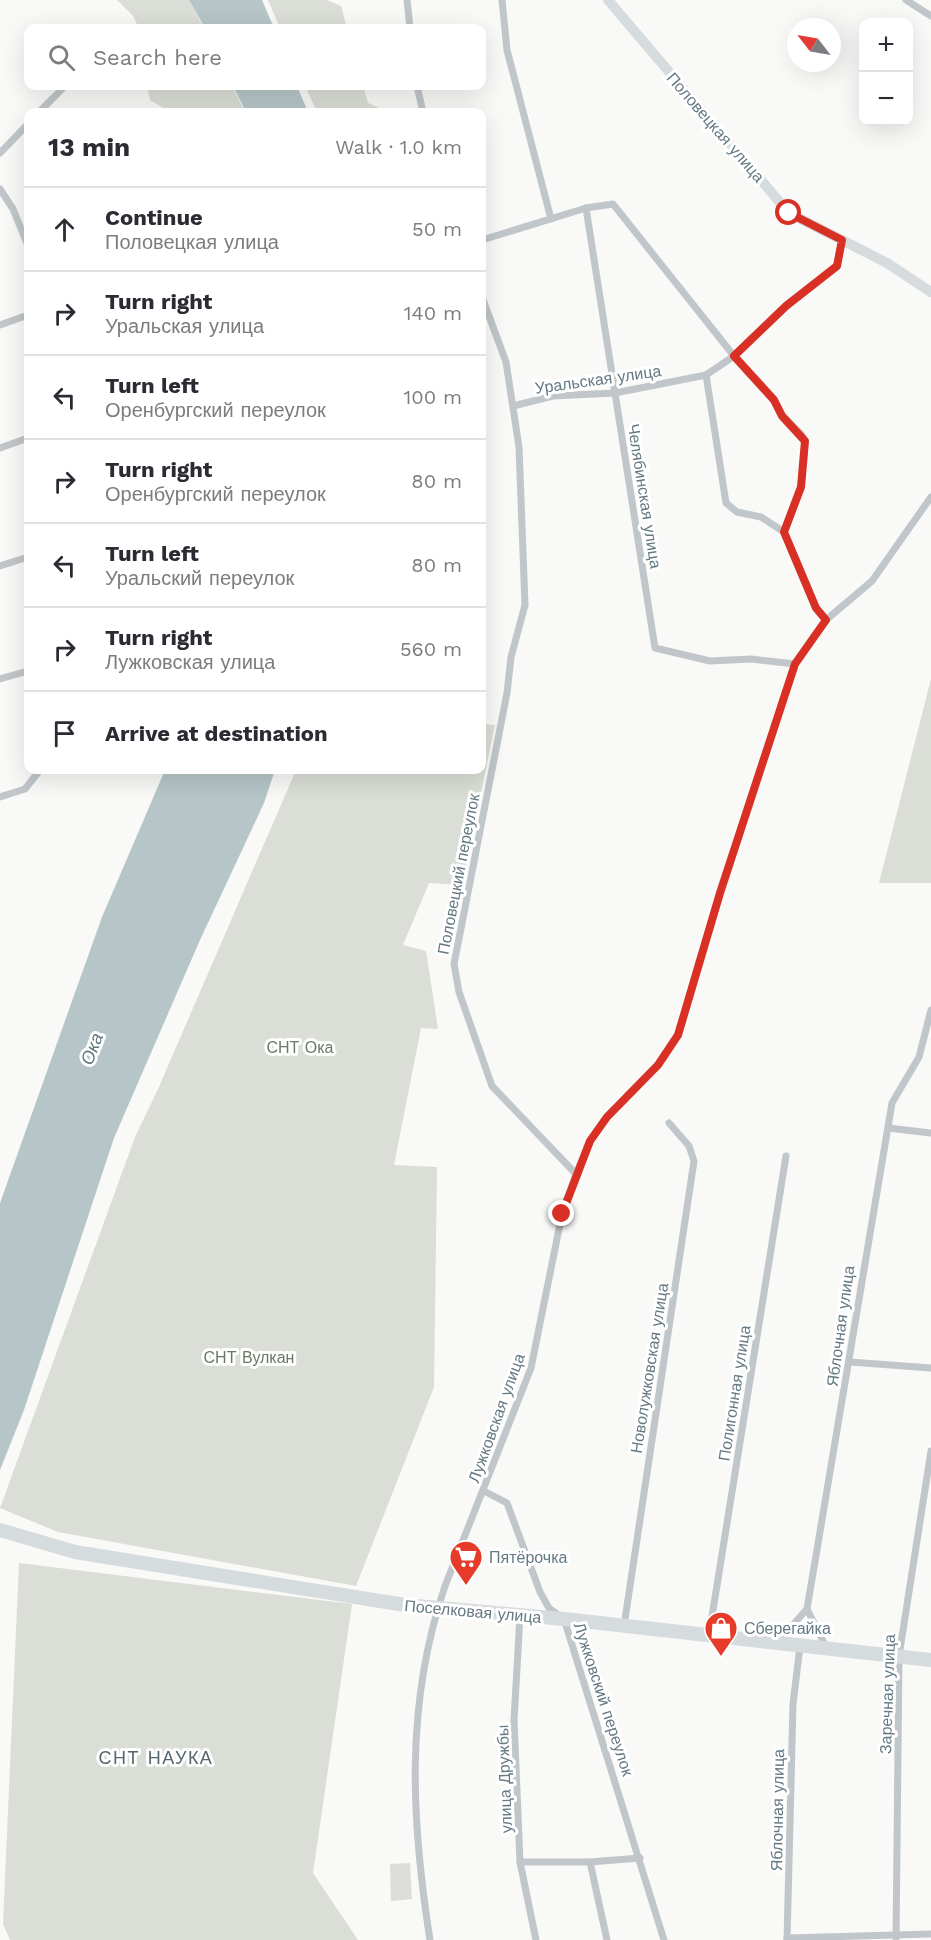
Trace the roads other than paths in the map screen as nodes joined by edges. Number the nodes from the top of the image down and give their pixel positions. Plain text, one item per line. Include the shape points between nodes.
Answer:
1 (407, 0) edge
2 (502, 0) edge
3 (608, 0) edge
4 (906, 0) edge
5 (931, 16) edge
6 (410, 24) edge
7 (61, 90) edge
8 (418, 90) edge
9 (43, 108) edge
10 (422, 108) edge
11 (24, 128) edge
12 (0, 153) edge
13 (0, 189) edge
14 (586, 208) junction
15 (551, 219) junction
16 (24, 236) edge
17 (486, 239) edge
18 (842, 240) junction
19 (931, 292) edge
20 (486, 308) edge
21 (24, 316) edge
22 (0, 325) edge
23 (734, 356) junction
24 (706, 375) junction
25 (615, 393) junction
26 (513, 406) junction
27 (24, 439) edge
28 (0, 448) edge
29 (931, 497) edge
30 (784, 532) junction
31 (24, 559) edge
32 (0, 566) edge
33 (826, 620) junction
34 (795, 664) junction
35 (24, 672) edge
36 (0, 680) edge
37 (37, 774) edge
38 (0, 797) edge
39 (931, 1010) edge
40 (669, 1123) dead end
41 (888, 1128) junction
42 (931, 1133) edge
43 (786, 1156) dead end
44 (576, 1174) junction
45 (850, 1362) junction
46 (931, 1368) edge
47 (931, 1451) edge
48 (484, 1491) junction
49 (0, 1530) edge
50 (437, 1609) junction
51 (807, 1609) junction
52 (520, 1615) junction
53 (564, 1619) junction
54 (624, 1626) junction
55 (709, 1635) junction
56 (777, 1643) junction
57 (800, 1646) junction
58 (826, 1648) junction
59 (899, 1656) junction
60 (931, 1660) edge
61 (640, 1858) junction
62 (520, 1862) junction
63 (590, 1862) junction
64 (931, 1934) edge
65 (896, 1938) edge
66 (787, 1939) edge
67 (430, 1940) edge
68 (536, 1940) edge
69 (607, 1940) edge
70 (664, 1940) edge

1 - 6 street
2 - 15 street via 507,50
3 - 18 street, Половецкая улица via 789,213
4 - 5 street
7 - 9 street
8 - 10 street
11 - 12 street
13 - 16 street
14 - 15 street
14 - 23 street via 613,204
14 - 25 street, Челябинская улица
15 - 17 street
18 - 19 street, Половецкая улица
18 - 23 street, Уральская улица via 837,266 786,306
20 - 26 street, Половецкий переулок via 506,362
21 - 22 street
23 - 24 street, Уральская улица
23 - 30 street via 805,441 801,487
24 - 25 street, Уральская улица
24 - 30 street via 726,502 737,512 760,517
25 - 26 street, Уральская улица via 553,396
25 - 34 street, Челябинская улица via 655,648 710,661 751,659
26 - 44 street, Половецкий переулок via 519,447 525,605 511,657 454,964 459,992 492,1086
27 - 28 street
29 - 33 street, Лужковская улица via 872,581
30 - 33 street via 816,608
31 - 32 street
33 - 34 street, Лужковская улица
34 - 44 street, Лужковская улица via 678,1035 658,1065 607,1117 590,1141
35 - 36 street
37 - 38 street via 25,789
39 - 41 street, Яблочная улица via 919,1057 892,1103
40 - 54 street, Новолужковская улица via 689,1146 694,1161
41 - 42 street
41 - 45 street, Яблочная улица
43 - 55 street, Полигонная улица
44 - 48 street, Лужковская улица via 562,1214 531,1368
45 - 46 street
45 - 51 street, Яблочная улица
47 - 59 street, Заречная улица
48 - 50 street, Лужковская улица
48 - 53 street, Лужковский переулок via 507,1503 540,1592 549,1608
49 - 50 highway, Поселковая улица via 75,1552
50 - 52 highway, Поселковая улица
50 - 67 street, Лужковская улица via 416,1708 419,1867
51 - 56 street
51 - 58 street
52 - 53 highway, Поселковая улица
52 - 62 street, улица Дружбы via 514,1720
53 - 54 highway, Поселковая улица
53 - 61 street, Лужковский переулок
54 - 55 highway, Поселковая улица
55 - 56 highway, Поселковая улица
56 - 57 highway, Поселковая улица
57 - 58 highway, Поселковая улица
57 - 66 street, Яблочная улица via 793,1704
58 - 59 highway, Поселковая улица
59 - 60 highway, Поселковая улица
59 - 65 street, Заречная улица
61 - 63 street
61 - 70 street, Лужковский переулок
62 - 63 street
62 - 68 street, улица Дружбы
63 - 69 street
64 - 65 street
65 - 66 street

